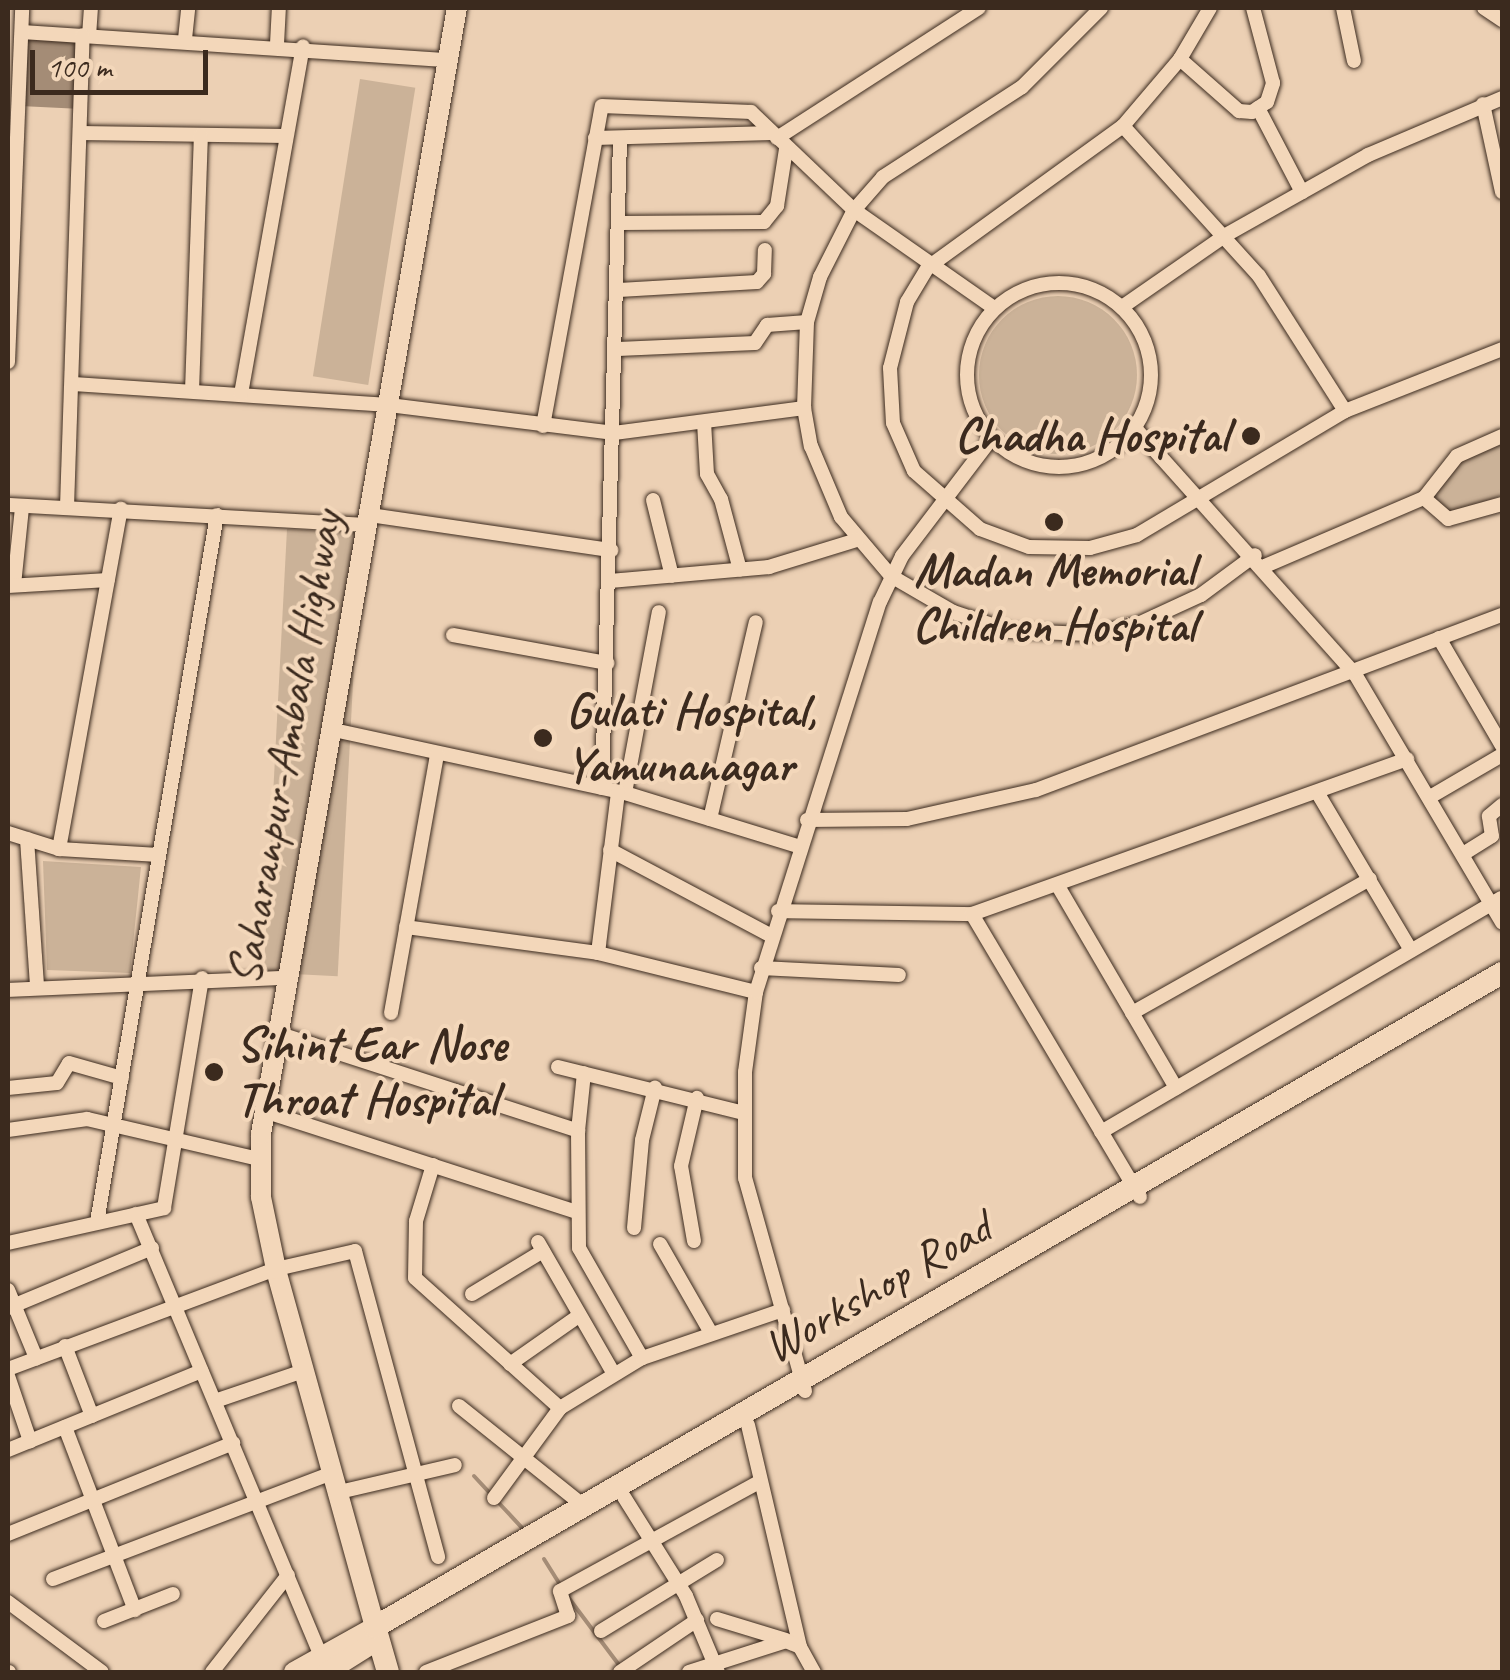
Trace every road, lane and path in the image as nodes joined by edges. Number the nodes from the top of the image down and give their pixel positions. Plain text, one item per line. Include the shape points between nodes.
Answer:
1 (22, 8) edge
2 (91, 8) edge
3 (188, 8) edge
4 (279, 8) edge
5 (457, 8) edge
6 (979, 8) edge
7 (1101, 8) edge
8 (1210, 8) edge
9 (1254, 8) edge
10 (1342, 8) edge
11 (1484, 8) edge
12 (1502, 20) edge
13 (22, 32) junction
14 (86, 35) junction
15 (185, 39) junction
16 (276, 44) junction
17 (303, 46) junction
18 (14, 51) edge
19 (1180, 59) junction
20 (448, 60) junction
21 (1354, 61) dead end
22 (1502, 98) edge
23 (1483, 104) junction
24 (1258, 108) junction
25 (1123, 126) junction
26 (80, 133) junction
27 (201, 135) junction
28 (286, 136) junction
29 (594, 138) junction
30 (620, 138) junction
31 (778, 140) junction
32 (12, 165) edge
33 (1302, 192) junction
34 (1502, 192) edge
35 (854, 210) junction
36 (620, 223) junction
37 (1226, 235) junction
38 (765, 250) dead end
39 (928, 266) junction
40 (619, 290) junction
41 (1122, 306) junction
42 (994, 308) junction
43 (9, 317) edge
44 (807, 322) junction
45 (618, 349) junction
46 (1502, 349) edge
47 (8, 362) edge
48 (72, 384) junction
49 (192, 391) junction
50 (240, 394) junction
51 (389, 404) junction
52 (804, 408) junction
53 (1346, 410) junction
54 (704, 422) junction
55 (543, 426) junction
56 (1134, 427) junction
57 (614, 433) junction
58 (1502, 436) edge
59 (991, 439) junction
60 (1424, 498) junction
61 (1201, 499) junction
62 (653, 500) dead end
63 (942, 501) junction
64 (1502, 504) edge
65 (15, 507) edge
66 (67, 507) junction
67 (122, 508) junction
68 (217, 514) junction
69 (369, 520) junction
70 (857, 540) junction
71 (611, 550) junction
72 (1260, 560) junction
73 (740, 570) junction
74 (672, 576) junction
75 (892, 576) junction
76 (108, 580) junction
77 (610, 582) junction
78 (10, 586) edge
79 (658, 612) dead end
80 (1502, 615) edge
81 (756, 622) dead end
82 (453, 635) dead end
83 (1439, 638) junction
84 (607, 663) junction
85 (1355, 674) junction
86 (329, 728) junction
87 (1502, 746) edge
88 (438, 754) junction
89 (1502, 755) edge
90 (1407, 759) junction
91 (602, 788) junction
92 (622, 792) junction
93 (1317, 792) junction
94 (1430, 797) junction
95 (1502, 804) edge
96 (710, 819) junction
97 (806, 820) junction
98 (8, 832) edge
99 (28, 839) junction
100 (798, 846) junction
101 (59, 849) junction
102 (610, 850) junction
103 (1463, 854) junction
104 (160, 855) junction
105 (1370, 879) junction
106 (1058, 886) junction
107 (1497, 901) edge
108 (778, 911) junction
109 (972, 914) junction
110 (1502, 923) edge
111 (406, 928) junction
112 (770, 935) junction
113 (1411, 950) junction
114 (598, 953) junction
115 (761, 968) junction
116 (1502, 973) edge
117 (899, 974) dead end
118 (202, 978) junction
119 (285, 978) junction
120 (138, 980) junction
121 (38, 987) junction
122 (1502, 988) edge
123 (8, 990) edge
124 (756, 992) junction
125 (391, 1013) dead end
126 (1132, 1013) junction
127 (277, 1032) junction
128 (558, 1067) dead end
129 (584, 1073) junction
130 (122, 1078) junction
131 (8, 1088) edge
132 (655, 1088) junction
133 (1176, 1088) junction
134 (697, 1098) junction
135 (264, 1111) junction
136 (744, 1112) junction
137 (114, 1125) junction
138 (8, 1130) edge
139 (578, 1132) junction
140 (1101, 1132) junction
141 (173, 1137) junction
142 (259, 1159) junction
143 (433, 1165) junction
144 (1137, 1191) junction
145 (577, 1212) junction
146 (136, 1214) junction
147 (97, 1222) junction
148 (634, 1228) dead end
149 (694, 1241) dead end
150 (8, 1243) edge
151 (660, 1244) dead end
152 (152, 1248) junction
153 (276, 1269) junction
154 (8, 1290) edge
155 (472, 1294) dead end
156 (175, 1304) junction
157 (11, 1307) edge
158 (783, 1310) junction
159 (580, 1315) junction
160 (711, 1333) junction
161 (65, 1346) junction
162 (36, 1358) junction
163 (642, 1358) junction
164 (510, 1364) junction
165 (202, 1371) junction
166 (303, 1371) junction
167 (8, 1372) edge
168 (614, 1374) junction
169 (803, 1386) junction
170 (215, 1401) junction
171 (459, 1406) dead end
172 (560, 1408) junction
173 (92, 1416) junction
174 (748, 1425) junction
175 (65, 1426) junction
176 (30, 1441) junction
177 (232, 1443) junction
178 (8, 1450) edge
179 (523, 1457) junction
180 (454, 1464) dead end
181 (416, 1471) junction
182 (759, 1482) junction
183 (332, 1484) junction
184 (624, 1497) junction
185 (494, 1498) dead end
186 (93, 1500) junction
187 (257, 1501) junction
188 (584, 1506) junction
189 (8, 1534) edge
190 (652, 1542) junction
191 (114, 1556) junction
192 (438, 1557) dead end
193 (717, 1560) dead end
194 (288, 1576) junction
195 (53, 1579) dead end
196 (678, 1584) junction
197 (173, 1594) dead end
198 (8, 1602) edge
199 (135, 1610) junction
200 (717, 1619) dead end
201 (697, 1620) junction
202 (104, 1621) dead end
203 (602, 1631) dead end
204 (377, 1634) junction
205 (794, 1644) junction
206 (324, 1664) edge
207 (716, 1667) edge
208 (623, 1670) edge
209 (102, 1672) edge
210 (212, 1672) edge
211 (294, 1672) edge
212 (388, 1672) edge
213 (426, 1672) edge
214 (689, 1672) edge
215 (814, 1672) edge

1 - 13 street
2 - 14 street
3 - 15 street
4 - 16 street
5 - 20 main road, Saharanpur-Ambala Highway
6 - 31 street
7 - 35 street via 1022,88 883,177
8 - 19 street
9 - 24 street via 1274,89
10 - 21 street
11 - 12 street
13 - 14 street
13 - 18 street
14 - 15 street
14 - 26 street
15 - 16 street
16 - 17 street
17 - 20 street
17 - 28 street
18 - 32 street
19 - 24 street via 1238,111
19 - 25 street
20 - 51 main road, Saharanpur-Ambala Highway
22 - 23 street
23 - 33 street via 1416,130
23 - 34 street
24 - 33 street
25 - 37 street
25 - 39 street
26 - 27 street
26 - 48 street
27 - 28 street
27 - 49 street
28 - 50 street
29 - 30 street
29 - 31 street via 606,105 750,112
29 - 55 street
30 - 31 street
30 - 36 street
31 - 35 street
31 - 36 street via 777,206 764,222
32 - 43 street
33 - 37 street
35 - 39 street
35 - 44 street via 820,277
36 - 40 street
37 - 41 street
37 - 53 street
38 - 40 street via 757,282
39 - 42 street
39 - 63 street via 896,334 890,402 907,458
40 - 45 street
41 - 42 street via 1098,291 1044,283
41 - 56 street via 1148,351 1149,390
42 - 59 street via 977,331 967,373 975,415
43 - 47 street
44 - 45 street via 767,324 754,344
44 - 52 street
45 - 57 street
46 - 53 street
48 - 49 street
48 - 66 street
49 - 50 street
50 - 51 street
51 - 55 street
51 - 69 main road, Saharanpur-Ambala Highway
52 - 54 street
52 - 70 street via 819,474
53 - 61 street
54 - 57 street
54 - 73 street via 707,474 721,499
55 - 57 street
56 - 59 street via 1104,454 1066,467 1013,456
56 - 61 street
57 - 71 street
58 - 60 street via 1456,456
59 - 63 street
60 - 64 street via 1448,519
60 - 72 street
61 - 63 street via 1137,535 1060,550 1001,538
61 - 72 street
62 - 74 street
63 - 75 street
65 - 66 street
65 - 78 street
66 - 67 street
67 - 68 street
67 - 76 street
68 - 69 street
68 - 104 street
69 - 71 street
69 - 86 main road, Saharanpur-Ambala Highway
70 - 73 street
70 - 75 street
71 - 77 street
72 - 75 street via 1159,616 1089,634 1031,634 986,625
72 - 85 street
73 - 74 street
74 - 77 street
75 - 97 street
76 - 78 street
76 - 101 street
77 - 84 street
79 - 92 street
80 - 83 street
81 - 96 street
82 - 84 street
83 - 85 street
83 - 87 street
84 - 91 street
85 - 90 street
85 - 97 street via 990,803 907,819
86 - 88 street
86 - 119 main road, Saharanpur-Ambala Highway
88 - 91 street
88 - 111 street
89 - 94 street
90 - 93 street
90 - 94 street
91 - 92 street
92 - 96 street
92 - 102 street
93 - 105 street
93 - 106 street
94 - 103 street
95 - 103 street via 1489,816 1492,836
96 - 100 street
97 - 100 street
98 - 99 street
99 - 101 street
99 - 121 street
100 - 108 street
101 - 104 street
102 - 112 street
102 - 114 street
103 - 107 street
104 - 120 street
105 - 113 street
105 - 126 street
106 - 109 street
106 - 126 street
107 - 110 street
107 - 113 street
108 - 109 street
108 - 112 street
109 - 140 street
111 - 114 street
111 - 125 street
112 - 115 street
113 - 133 street
114 - 124 street
115 - 117 street
115 - 124 street
116 - 144 main road, Workshop Road
118 - 119 street
118 - 120 street
118 - 141 street
119 - 127 main road, Saharanpur-Ambala Highway
120 - 121 street
120 - 130 street
121 - 123 street
122 - 144 main road, Workshop Road
124 - 136 street
126 - 133 street
127 - 135 main road, Saharanpur-Ambala Highway
127 - 139 street
128 - 129 street
129 - 132 street
129 - 139 street
130 - 131 street via 69,1064 57,1083
130 - 137 street
132 - 134 street
132 - 148 street via 642,1140
133 - 140 street
134 - 136 street
134 - 149 street via 681,1166
135 - 142 main road, Saharanpur-Ambala Highway
135 - 143 street
136 - 158 street via 749,1204
137 - 138 street via 75,1119
137 - 141 street
137 - 147 street
139 - 145 street
140 - 144 street
141 - 142 street
141 - 146 street via 164,1208
142 - 153 main road, Saharanpur-Ambala Highway
143 - 145 street
143 - 164 street via 416,1221 415,1278
144 - 169 main road, Workshop Road
145 - 163 street via 579,1248
146 - 147 street
146 - 152 street
147 - 150 street
151 - 160 street
152 - 156 street
152 - 157 street
153 - 156 street
153 - 166 main road, Saharanpur-Ambala Highway
153 - 181 street via 359,1253
154 - 157 street
155 - 159 street via 541,1247
156 - 161 street
156 - 165 street
157 - 162 street
158 - 160 street
158 - 169 street
159 - 164 street
159 - 168 street
160 - 163 street
161 - 162 street
161 - 173 street
162 - 167 street
163 - 168 street
164 - 172 street
165 - 170 street
165 - 173 street
166 - 170 street
166 - 183 main road, Saharanpur-Ambala Highway
167 - 176 street
168 - 172 street
169 - 174 main road, Workshop Road
169 - 188 main road, Workshop Road
170 - 177 street
171 - 179 street
172 - 179 street
173 - 175 street
174 - 182 street
174 - 184 main road, Workshop Road
175 - 176 street
175 - 186 street
176 - 178 street
177 - 186 street
177 - 187 street
179 - 185 street
179 - 188 street
180 - 181 street
181 - 183 street
181 - 192 street
182 - 190 street
182 - 205 street
183 - 187 street
183 - 204 main road, Saharanpur-Ambala Highway
184 - 190 street
184 - 204 main road, Workshop Road
186 - 189 street
186 - 191 street
187 - 191 street
187 - 194 street
188 - 204 main road, Workshop Road
190 - 196 street
190 - 213 street via 563,1589 568,1616
191 - 195 street
191 - 199 street
193 - 196 street
194 - 206 street
194 - 210 street
196 - 201 street
196 - 203 street
197 - 199 street
198 - 209 street
199 - 202 street
200 - 205 street
201 - 207 street
201 - 208 street
204 - 206 main road, Workshop Road
204 - 212 main road, Saharanpur-Ambala Highway
205 - 207 street
205 - 215 street
206 - 211 main road, Workshop Road
207 - 214 street

